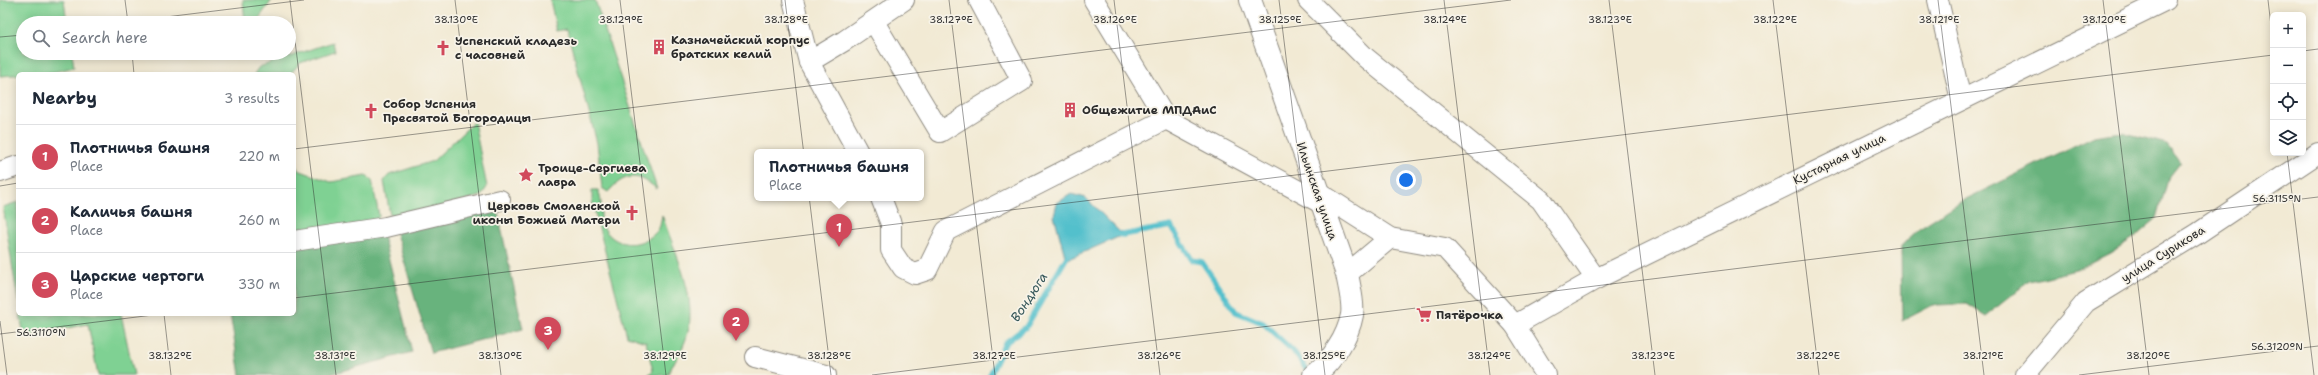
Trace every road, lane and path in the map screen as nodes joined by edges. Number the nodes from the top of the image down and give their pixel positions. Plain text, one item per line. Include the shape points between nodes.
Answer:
1 (792, 0) edge
2 (904, 0) edge
3 (979, 0) edge
4 (1094, 0) edge
5 (1250, 0) edge
6 (1308, 0) edge
7 (1938, 0) edge
8 (2166, 0) edge
9 (874, 22) junction
10 (809, 62) junction
11 (1961, 100) junction
12 (1166, 119) junction
13 (856, 149) edge
14 (2318, 153) edge
15 (16, 167) edge
16 (0, 172) edge
17 (1319, 198) junction
18 (500, 200) dead end
19 (882, 201) edge
20 (1390, 238) junction
21 (296, 241) edge
22 (1347, 274) junction
23 (1596, 279) junction
24 (1516, 325) junction
25 (755, 357) dead end
26 (1319, 371) edge
27 (826, 375) edge
28 (1546, 375) edge
29 (2025, 375) edge

1 - 10 street
2 - 9 street
3 - 9 street via 1022,81 940,132
4 - 12 street
5 - 17 main road, Ильинская улица
6 - 23 street via 1366,58 1541,200
7 - 11 street
8 - 11 street, Кустарная улица
9 - 10 street
10 - 13 street
11 - 23 street, Кустарная улица
12 - 17 street
12 - 19 street via 946,231 926,270 915,274 903,268 891,250 891,224
14 - 29 street, улица Сурикова via 2197,234 2086,302
15 - 16 street
17 - 20 street
17 - 22 main road, Ильинская улица
18 - 21 street via 386,227
20 - 22 street
20 - 24 street via 1445,248
22 - 26 main road, Ильинская улица via 1352,313 1347,331
23 - 24 street, Кустарная улица
24 - 28 street
25 - 27 street

